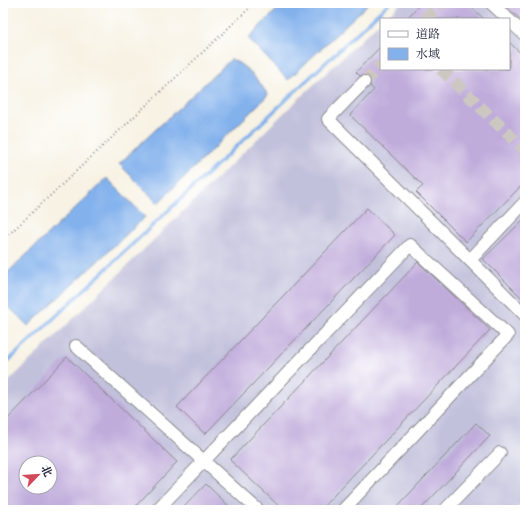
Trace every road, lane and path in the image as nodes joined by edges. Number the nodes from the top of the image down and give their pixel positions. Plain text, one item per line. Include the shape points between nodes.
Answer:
1 (255, 3) edge
2 (492, 3) edge
3 (508, 18) edge
4 (510, 20) edge
5 (525, 35) edge
6 (364, 82) tunnel mouth
7 (525, 202) edge
8 (3, 240) edge
9 (470, 260) junction
10 (525, 315) edge
11 (76, 346) dead end
12 (500, 452) dead end
13 (204, 461) junction
14 (157, 510) edge
15 (258, 510) edge
16 (343, 510) edge
17 (445, 510) edge

1 - 8 path
2 - 3 lane
4 - 5 lane
6 - 9 lane via 328,119
7 - 9 lane
9 - 10 lane
11 - 13 lane
12 - 17 lane
13 - 14 lane
13 - 15 lane
13 - 16 lane via 410,245 508,335

